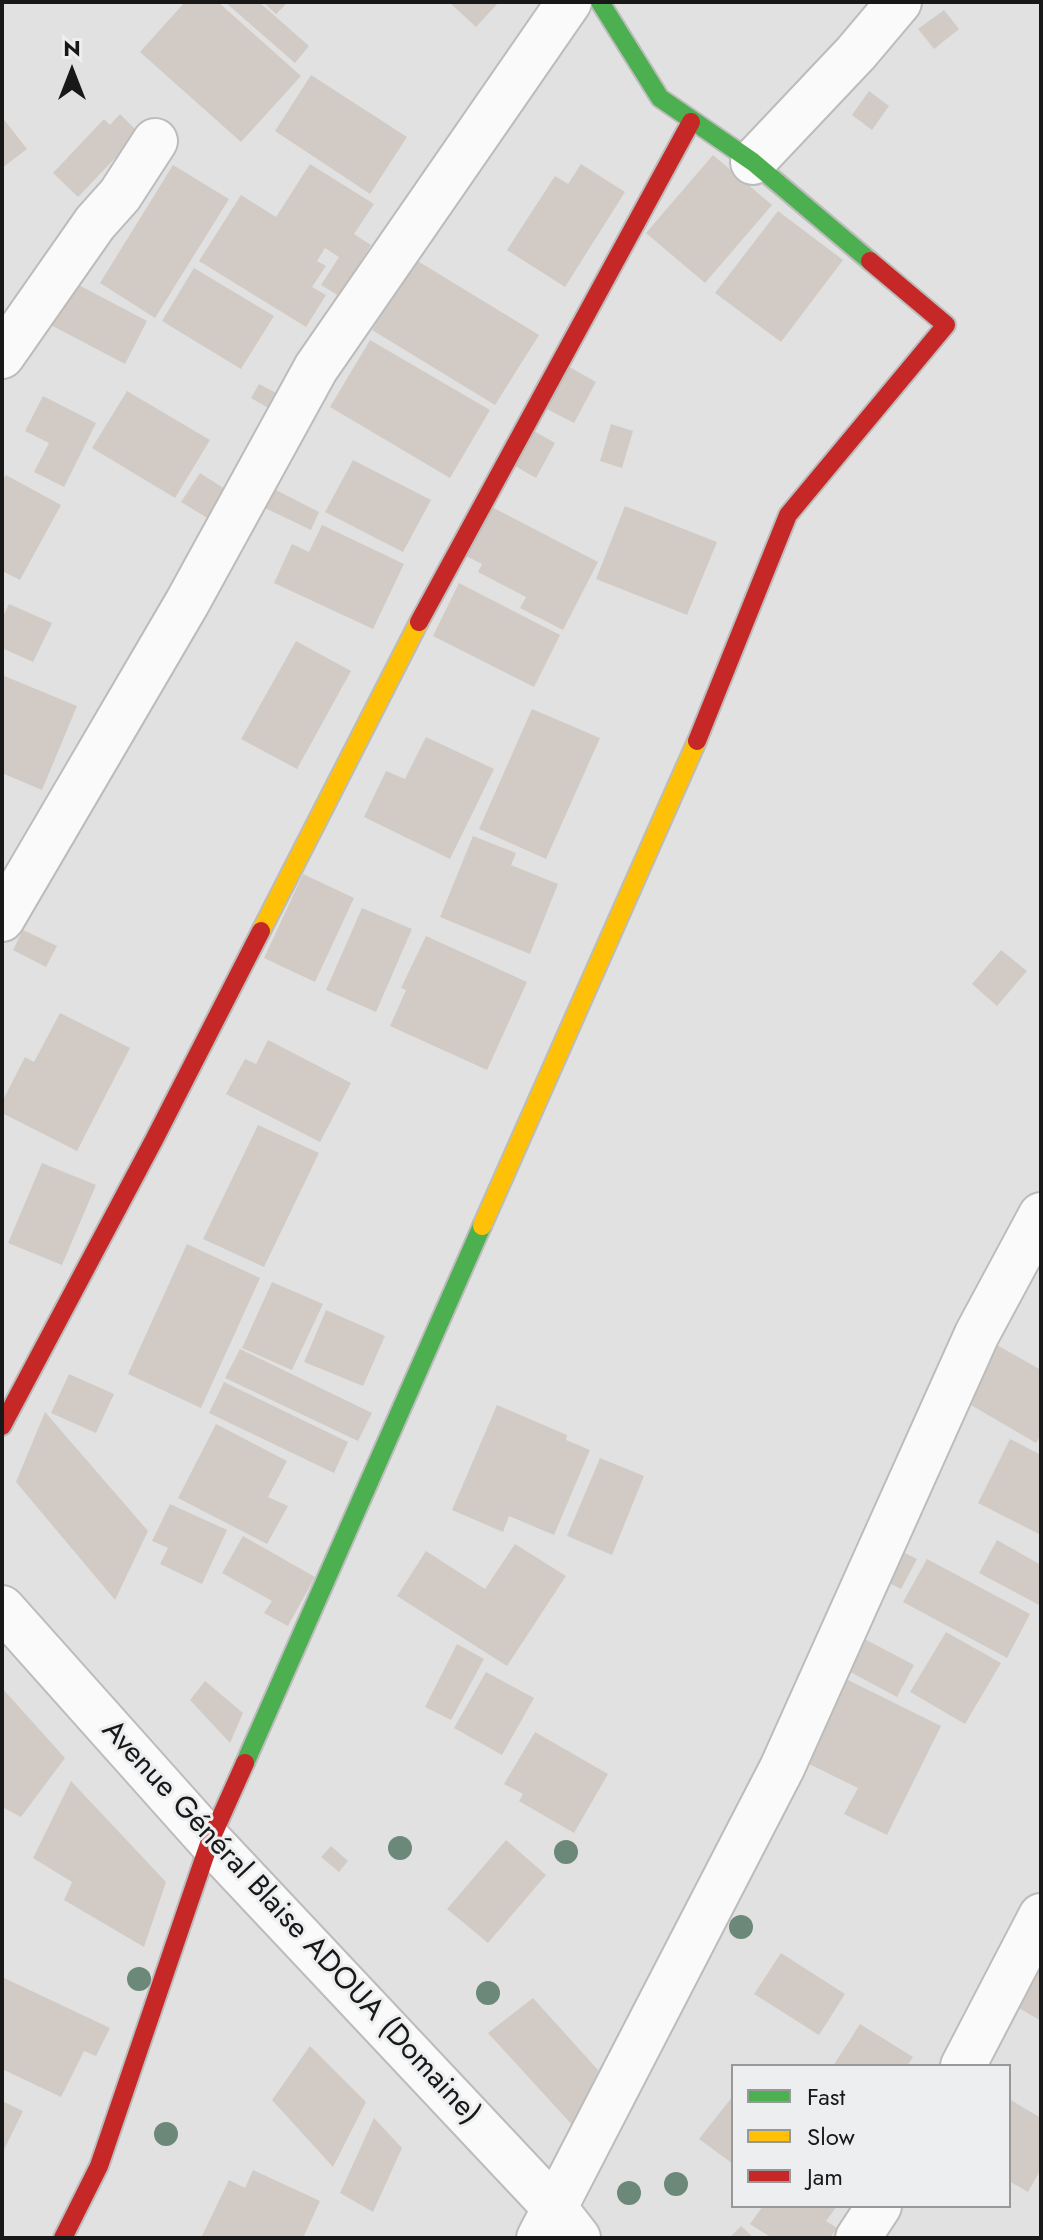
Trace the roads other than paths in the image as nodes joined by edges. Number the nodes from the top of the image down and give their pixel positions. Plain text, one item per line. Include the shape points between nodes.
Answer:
1 (569, 2) edge
2 (600, 2) edge
3 (899, 2) edge
4 (691, 122) junction
5 (155, 141) dead end
6 (753, 162) junction
7 (2, 356) edge
8 (2, 919) edge
9 (1041, 1215) edge
10 (2, 1426) edge
11 (2, 1608) edge
12 (210, 1841) junction
13 (1041, 1916) edge
14 (964, 2064) edge
15 (878, 2208) edge
16 (557, 2228) edge
17 (63, 2238) edge
18 (858, 2238) edge

1 - 8 street via 316,368 187,603
2 - 4 street via 660,98
3 - 6 street
4 - 6 street
4 - 10 street via 444,573
5 - 7 street
6 - 12 street via 946,325 788,515 706,721
9 - 16 street via 977,1334 782,1768
11 - 12 street, Avenue Général Blaise ADOUA (Domaine)
12 - 16 street, Avenue Général Blaise ADOUA (Domaine)
12 - 17 street via 99,2166
13 - 14 street
15 - 18 street

